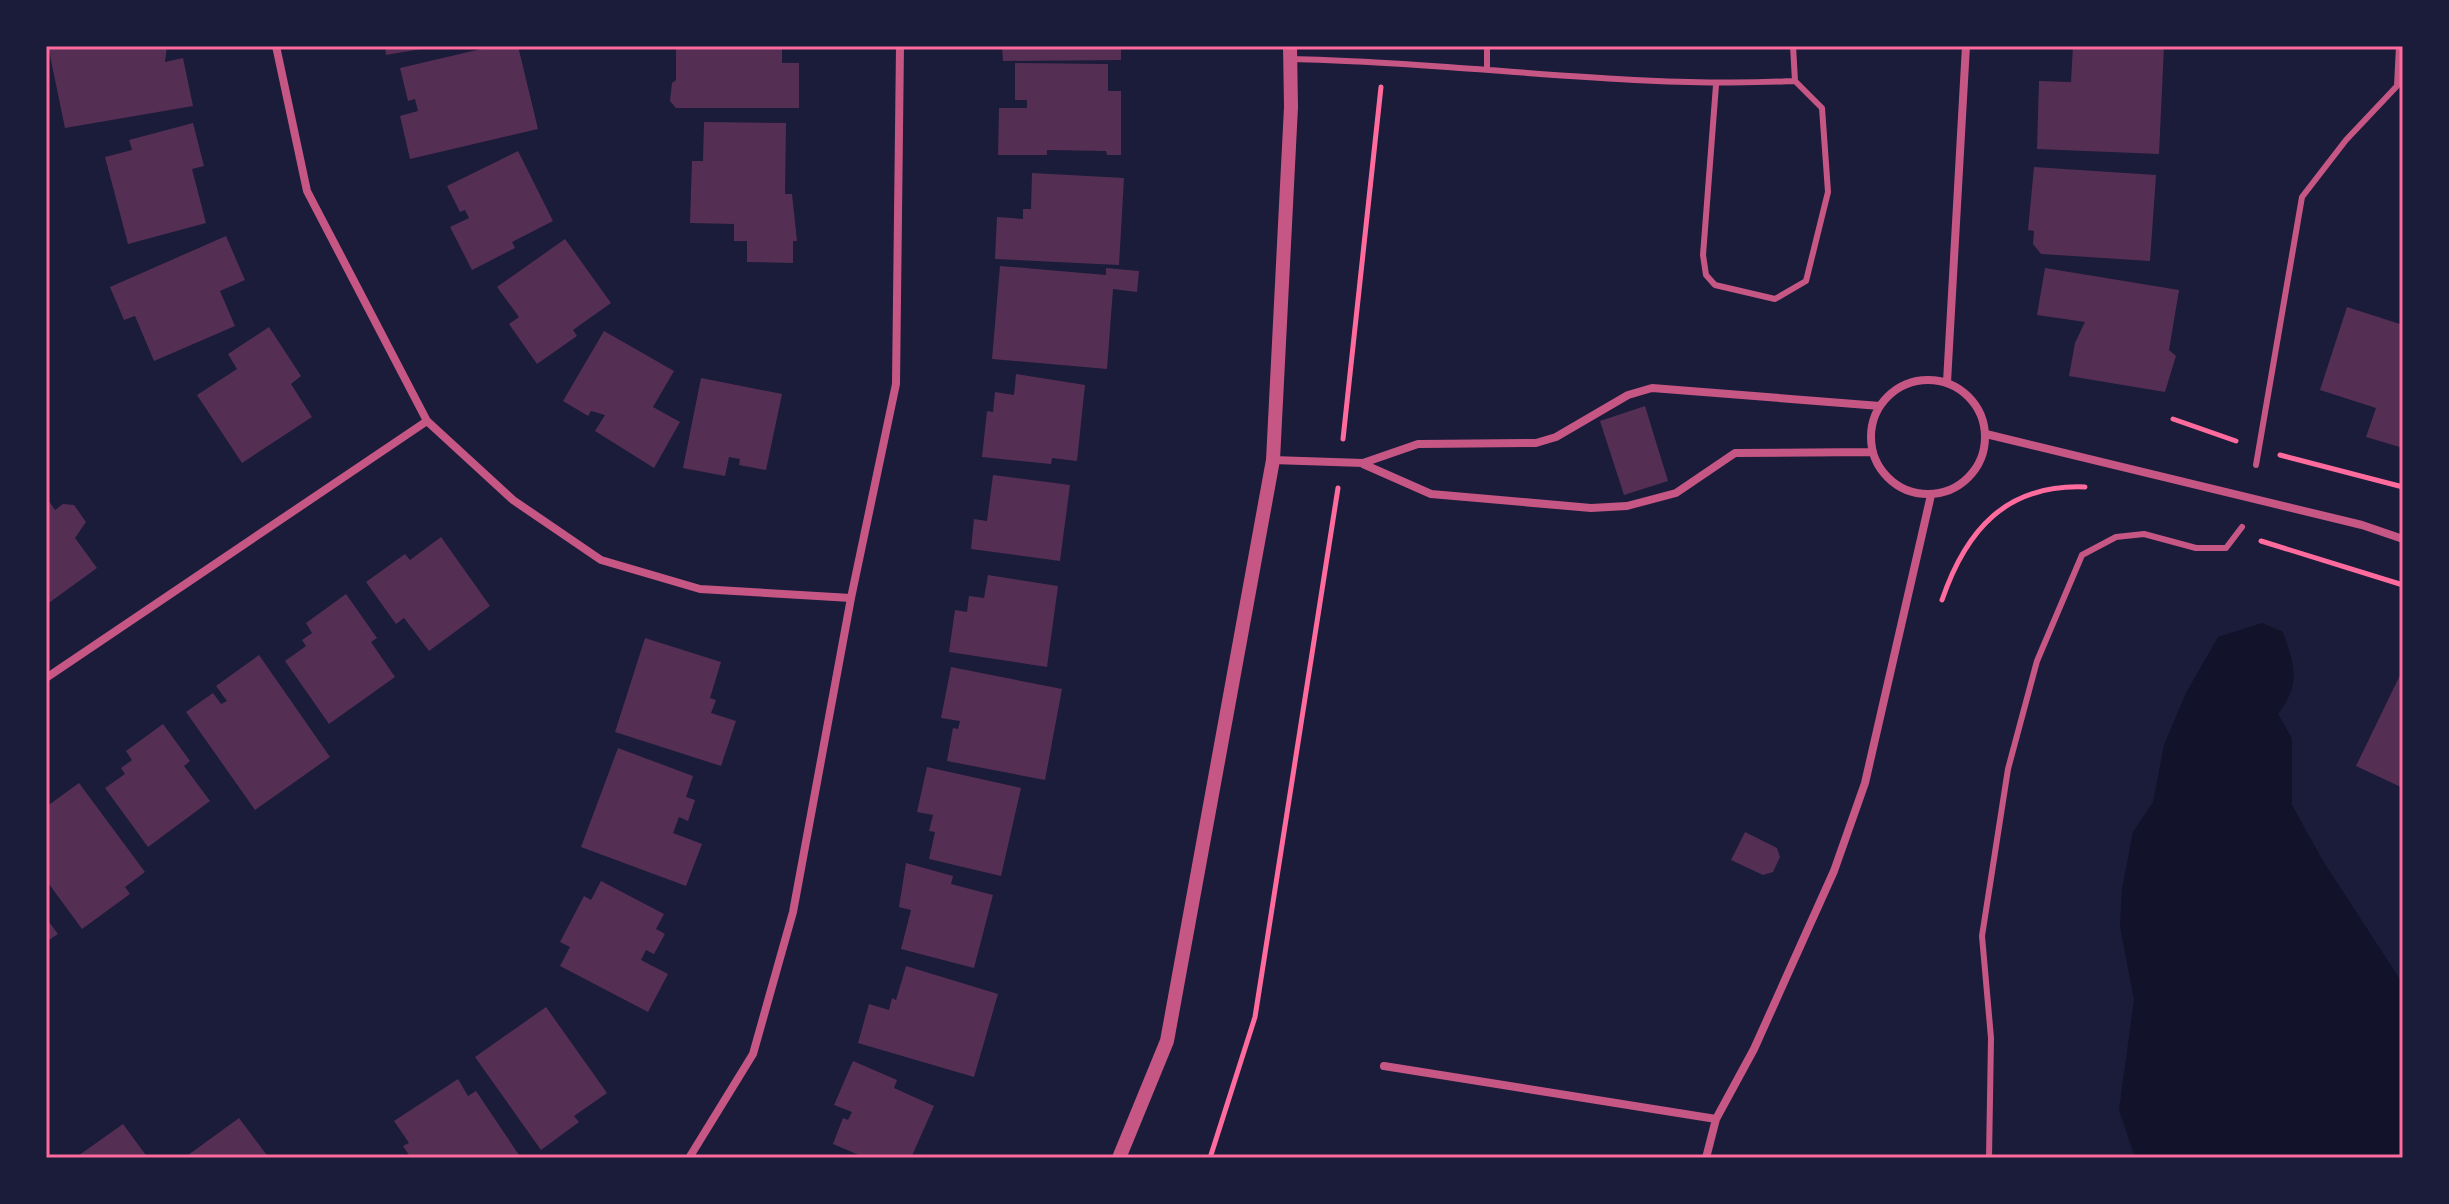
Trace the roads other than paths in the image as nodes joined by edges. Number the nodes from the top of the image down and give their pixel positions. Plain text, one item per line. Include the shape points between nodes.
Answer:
1 (276, 46) edge
2 (900, 46) edge
3 (1487, 46) edge
4 (1793, 46) edge
5 (1966, 46) edge
6 (2399, 46) edge
7 (1290, 53) edge
8 (1487, 69) junction
9 (1795, 81) junction
10 (1716, 85) junction
11 (1947, 382) junction
12 (1880, 406) junction
13 (427, 421) junction
14 (1986, 434) junction
15 (1873, 452) junction
16 (1273, 460) junction
17 (1363, 463) junction
18 (2256, 465) dead end
19 (1931, 495) junction
20 (2242, 527) dead end
21 (2403, 539) edge
22 (851, 598) junction
23 (46, 678) edge
24 (1384, 1066) dead end
25 (1716, 1119) junction
26 (689, 1158) edge
27 (1119, 1158) edge
28 (1706, 1158) edge
29 (1989, 1158) edge

1 - 13 street via 307,191
2 - 22 street via 896,384
3 - 8 lane
4 - 9 lane
5 - 11 street
6 - 18 lane via 2397,86 2302,197
7 - 8 lane
7 - 16 street
8 - 10 lane
9 - 10 lane
9 - 10 lane via 1822,108 1828,192 1806,281 1775,299 1715,285 1706,275 1703,255
11 - 12 street via 1910,382
11 - 14 street via 1974,403
12 - 15 street via 1870,436
12 - 17 street via 1652,388 1536,443 1418,444
13 - 22 street via 513,500 601,560 700,589
13 - 23 street
14 - 19 street via 1984,452 1970,476 1949,491
14 - 21 street
15 - 17 street via 1735,453 1676,493 1627,506 1591,508 1431,494
15 - 19 street via 1894,484
16 - 17 street
16 - 27 street via 1167,1041
19 - 25 street via 1865,783 1834,871 1754,1049
20 - 29 lane via 2226,548 2196,548 2144,534 2116,537 2082,555 2037,661 2008,769 1982,936 1991,1038
22 - 26 street via 793,912 753,1054
24 - 25 street
25 - 28 street

